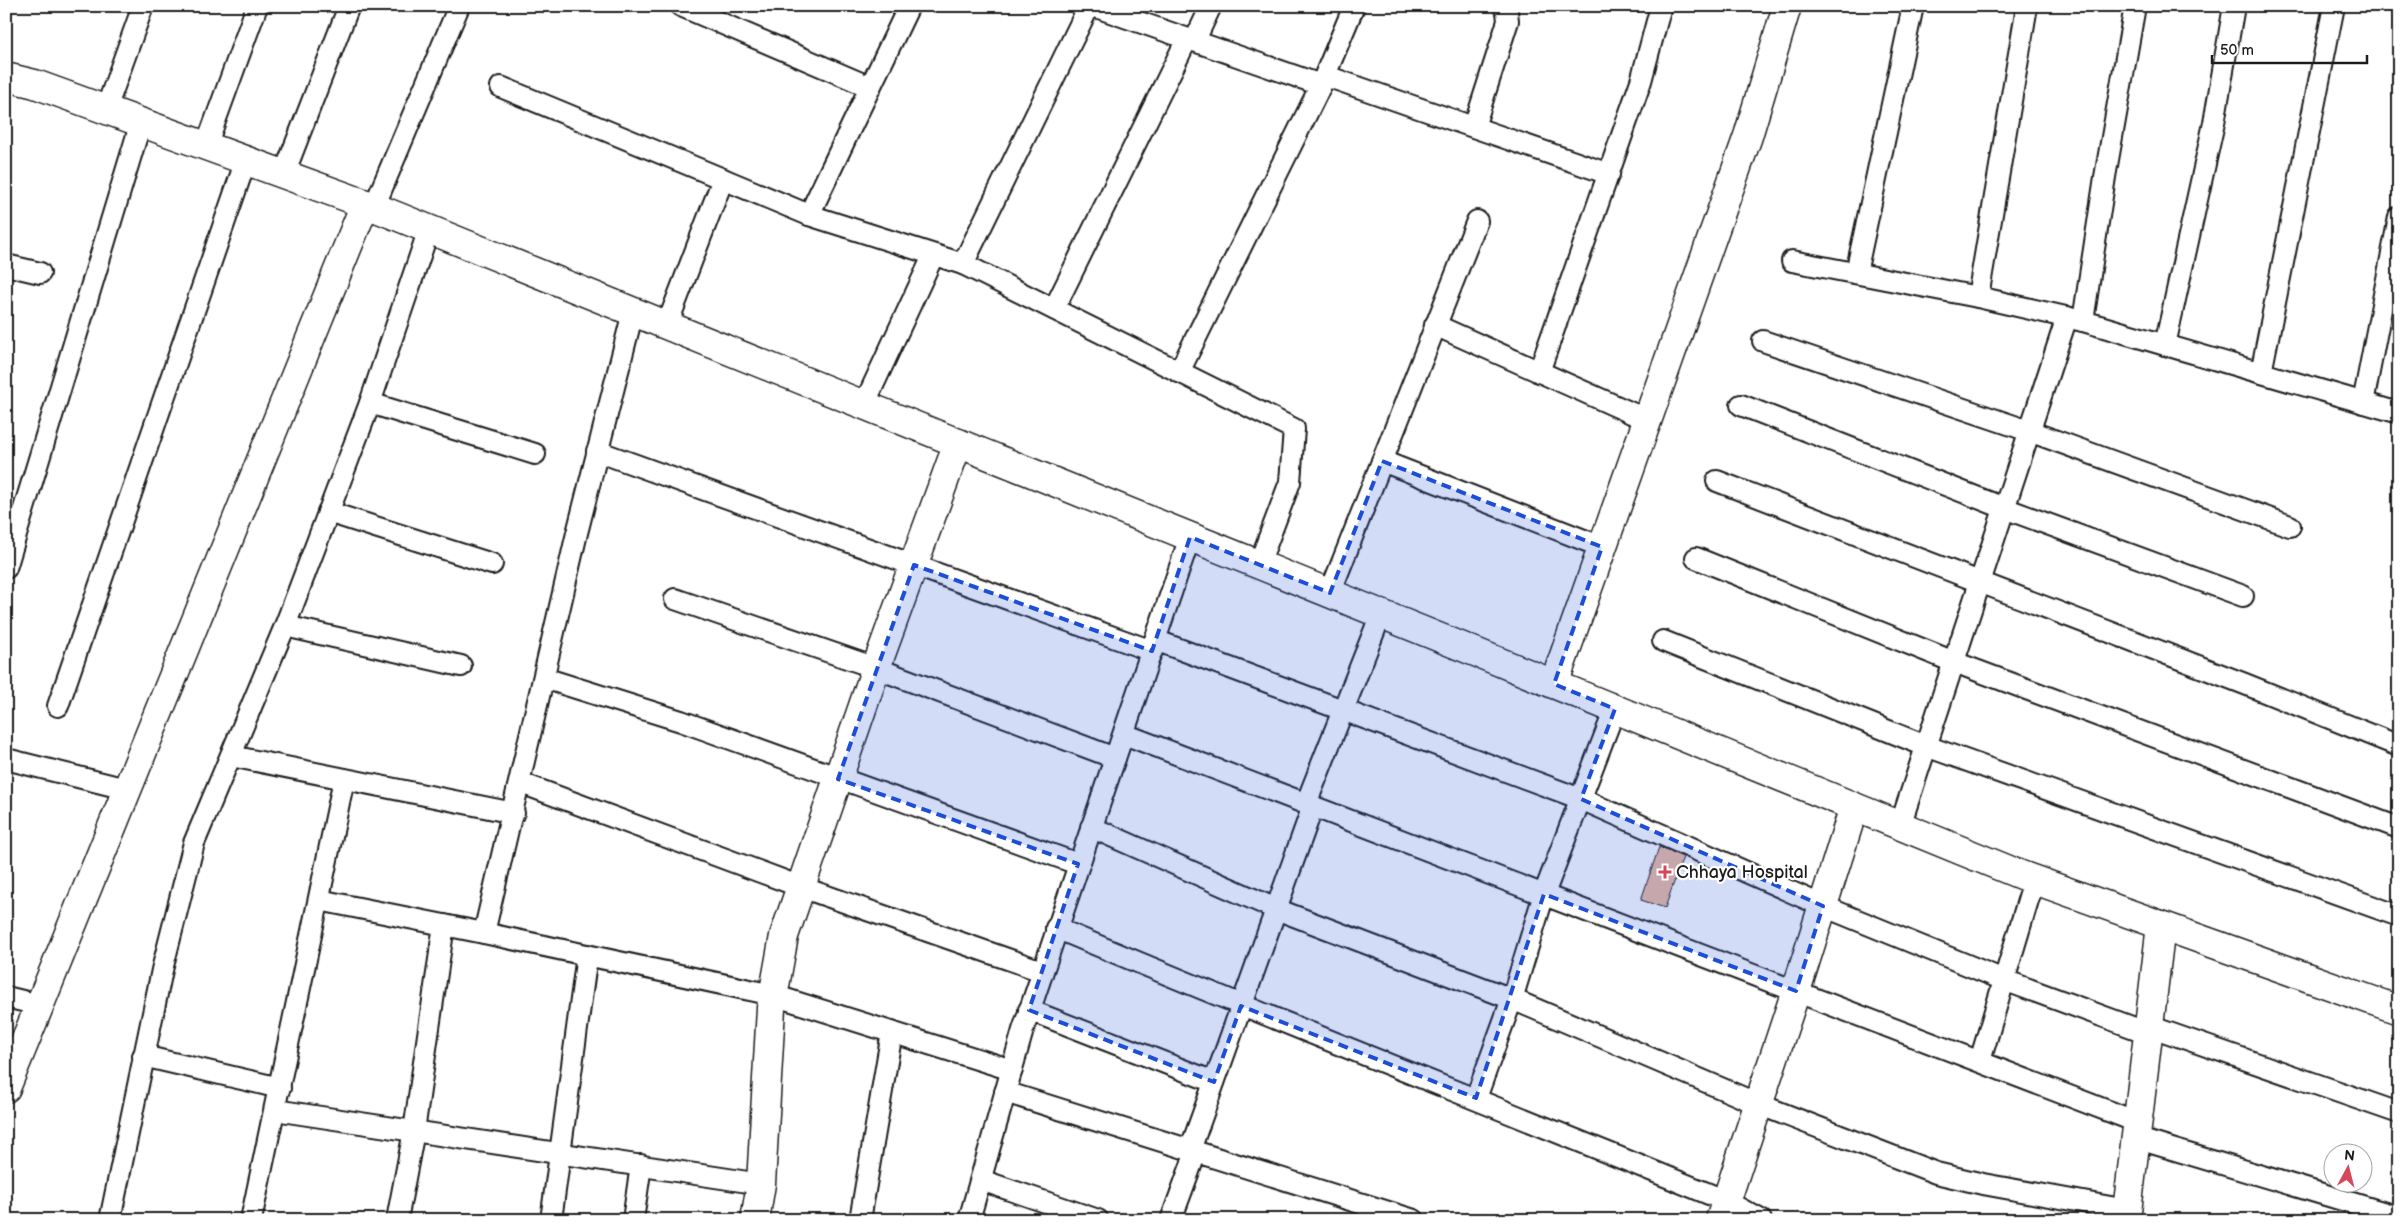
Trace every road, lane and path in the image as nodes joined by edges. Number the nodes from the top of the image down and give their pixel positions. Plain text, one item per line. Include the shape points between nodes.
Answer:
1 (143, 6) edge
2 (257, 6) edge
3 (349, 6) edge
4 (460, 6) edge
5 (680, 6) edge
6 (909, 6) edge
7 (1089, 6) edge
8 (1093, 6) edge
9 (1211, 6) edge
10 (1354, 6) edge
11 (1504, 6) edge
12 (1661, 6) edge
13 (1787, 6) edge
14 (1913, 6) edge
15 (2027, 6) edge
16 (2135, 6) edge
17 (2234, 6) edge
18 (2334, 6) edge
19 (1191, 40) junction
20 (6, 77) edge
21 (1323, 81) junction
22 (501, 87) dead end
23 (870, 87) junction
24 (106, 110) junction
25 (141, 122) junction
26 (1474, 127) junction
27 (206, 146) junction
28 (246, 160) junction
29 (284, 174) junction
30 (1609, 174) junction
31 (723, 179) junction
32 (369, 206) junction
33 (809, 214) junction
34 (2399, 216) edge
35 (1476, 221) dead end
36 (429, 230) junction
37 (933, 256) junction
38 (1792, 261) dead end
39 (963, 264) junction
40 (6, 265) edge
41 (40, 273) dead end
42 (1856, 274) junction
43 (1978, 297) junction
44 (1054, 309) junction
45 (633, 312) junction
46 (2075, 319) junction
47 (666, 325) junction
48 (1435, 325) junction
49 (1763, 340) dead end
50 (2165, 345) junction
51 (1179, 372) junction
52 (1539, 372) junction
53 (2261, 373) junction
54 (370, 403) junction
55 (2363, 403) junction
56 (864, 405) junction
57 (1741, 405) dead end
58 (2399, 414) edge
59 (1647, 420) junction
60 (2029, 431) junction
61 (958, 443) junction
62 (597, 451) junction
63 (535, 454) dead end
64 (1382, 462) junction
65 (1717, 481) dead end
66 (2004, 508) junction
67 (328, 512) junction
68 (2290, 526) dead end
69 (1190, 537) junction
70 (1602, 547) junction
71 (1696, 558) dead end
72 (492, 564) dead end
73 (914, 564) junction
74 (1259, 564) junction
75 (6, 568) edge
76 (1980, 582) junction
77 (1330, 593) junction
78 (2243, 596) dead end
79 (675, 599) dead end
80 (1381, 614) junction
81 (285, 626) junction
82 (1663, 641) dead end
83 (1153, 645) junction
84 (1954, 662) junction
85 (461, 666) dead end
86 (876, 668) junction
87 (544, 678) junction
88 (1554, 684) junction
89 (58, 706) dead end
90 (1615, 709) junction
91 (1343, 710) junction
92 (1124, 734) junction
93 (1926, 746) junction
94 (2399, 746) edge
95 (231, 756) junction
96 (1115, 758) junction
97 (6, 759) edge
98 (344, 779) junction
99 (838, 779) junction
100 (520, 783) junction
101 (126, 790) junction
102 (1580, 799) junction
103 (1310, 805) junction
104 (1854, 807) junction
105 (514, 813) junction
106 (1900, 826) junction
107 (1091, 827) junction
108 (2399, 828) edge
109 (1078, 864) junction
110 (2034, 880) junction
111 (801, 887) junction
112 (1544, 894) junction
113 (318, 900) junction
114 (1823, 906) junction
115 (1276, 909) junction
116 (2399, 916) edge
117 (444, 925) junction
118 (2161, 925) junction
119 (1056, 928) junction
120 (484, 933) junction
121 (587, 955) junction
122 (1042, 971) junction
123 (2004, 980) junction
124 (1796, 991) junction
125 (773, 995) junction
126 (6, 997) edge
127 (1512, 999) junction
128 (39, 1005) junction
129 (1241, 1006) junction
130 (1029, 1010) junction
131 (2399, 1010) edge
132 (2148, 1029) junction
133 (892, 1032) junction
134 (143, 1056) junction
135 (1980, 1062) junction
136 (1012, 1070) junction
137 (1214, 1082) junction
138 (6, 1088) edge
139 (280, 1088) junction
140 (1005, 1092) junction
141 (1476, 1098) junction
142 (1758, 1104) junction
143 (275, 1110) junction
144 (2399, 1113) edge
145 (2136, 1130) junction
146 (414, 1131) junction
147 (1193, 1151) junction
148 (561, 1154) junction
149 (641, 1165) junction
150 (981, 1180) junction
151 (761, 1184) junction
152 (1723, 1210) edge
153 (2126, 1215) edge
154 (2399, 1217) edge
155 (757, 1219) edge
156 (110, 1220) edge
157 (251, 1220) edge
158 (397, 1220) edge
159 (551, 1220) edge
160 (632, 1220) edge
161 (860, 1220) edge
162 (969, 1220) edge
163 (1098, 1220) edge
164 (1171, 1220) edge
165 (1414, 1220) edge
166 (1761, 1220) edge

1 - 24 street
2 - 27 street
3 - 29 street
4 - 32 street
5 - 23 street
6 - 23 street
7 - 39 street
8 - 19 street
9 - 19 street
10 - 21 street
11 - 26 street via 1508,11 1508,21
12 - 30 street via 1641,81
13 - 59 street via 1748,136
14 - 42 street
15 - 43 street
16 - 46 street via 2105,176
17 - 50 street via 2214,123
18 - 53 street
19 - 21 street
19 - 44 street
20 - 24 street
21 - 26 street
21 - 51 street
22 - 31 street
23 - 33 street
24 - 25 street
25 - 27 street
25 - 75 street
26 - 30 street
27 - 28 street
28 - 29 street
28 - 89 street
29 - 32 street
30 - 52 street
31 - 33 street
31 - 47 street
32 - 36 street
32 - 101 street
33 - 37 street
34 - 55 street
35 - 48 street
36 - 45 street
36 - 54 street
37 - 39 street
37 - 56 street
38 - 42 street
39 - 44 street
40 - 41 street
42 - 43 street
43 - 46 street
44 - 51 street
45 - 47 street
45 - 62 street
46 - 50 street
46 - 60 street
47 - 56 street
48 - 52 street
48 - 64 street
49 - 60 street
50 - 53 street
51 - 74 street via 1294,429 1290,482
52 - 59 street
53 - 55 street
54 - 63 street
54 - 67 street
55 - 58 street
56 - 61 street
57 - 66 street
59 - 70 street
60 - 66 street
60 - 68 street
61 - 69 street
61 - 73 street
62 - 73 street
62 - 87 street
64 - 70 street
64 - 77 street
65 - 76 street
66 - 76 street
66 - 78 street
67 - 72 street
67 - 81 street
69 - 74 street
69 - 83 street
70 - 88 street
71 - 84 street
73 - 83 street
73 - 86 street
74 - 77 street
76 - 84 street
76 - 94 street
77 - 80 street
79 - 86 street
80 - 88 street
80 - 91 street
81 - 85 street
81 - 95 street
82 - 93 street
83 - 91 street
83 - 92 street
84 - 93 street
84 - 108 street
86 - 96 street
86 - 99 street
87 - 99 street via 681,721
87 - 100 street
88 - 90 street
90 - 102 street
90 - 104 street
91 - 102 street
91 - 103 street
92 - 96 street
92 - 103 street
93 - 106 street
93 - 116 street
95 - 98 street
95 - 134 street via 194,843
96 - 107 street
97 - 101 street
98 - 105 street
98 - 113 street
99 - 109 street
99 - 111 street
100 - 105 street
100 - 111 street
101 - 128 street
102 - 112 street
102 - 114 street
103 - 112 street
103 - 115 street
104 - 106 street
104 - 114 street
105 - 120 street
106 - 110 street
107 - 109 street
107 - 115 street
109 - 119 street
110 - 118 street
110 - 123 street
111 - 122 street
111 - 125 street via 784,936
112 - 124 street
112 - 127 street
113 - 117 street
113 - 139 street
114 - 123 street
114 - 124 street
115 - 127 street
115 - 129 street
117 - 120 street
117 - 146 street
118 - 131 street
118 - 132 street
119 - 122 street
119 - 129 street
120 - 121 street
121 - 125 street
121 - 148 street
122 - 130 street
123 - 132 street
123 - 135 street
124 - 135 street
124 - 142 street
125 - 133 street
125 - 151 street
126 - 128 street
127 - 141 street
127 - 142 street
128 - 138 street
129 - 137 street
129 - 141 street
130 - 136 street
130 - 137 street
132 - 144 street
132 - 145 street
133 - 136 street
133 - 161 street
134 - 139 street
134 - 156 street
135 - 145 street
136 - 140 street
137 - 147 street
139 - 143 street
140 - 147 street
140 - 150 street
141 - 152 street
142 - 152 street
142 - 153 street via 1956,1179
143 - 146 street
143 - 157 street
145 - 153 street
145 - 154 street
146 - 148 street
146 - 158 street
147 - 164 street
147 - 165 street
148 - 149 street
148 - 159 street
149 - 151 street
149 - 160 street
150 - 162 street
150 - 163 street
151 - 155 street
152 - 166 street

